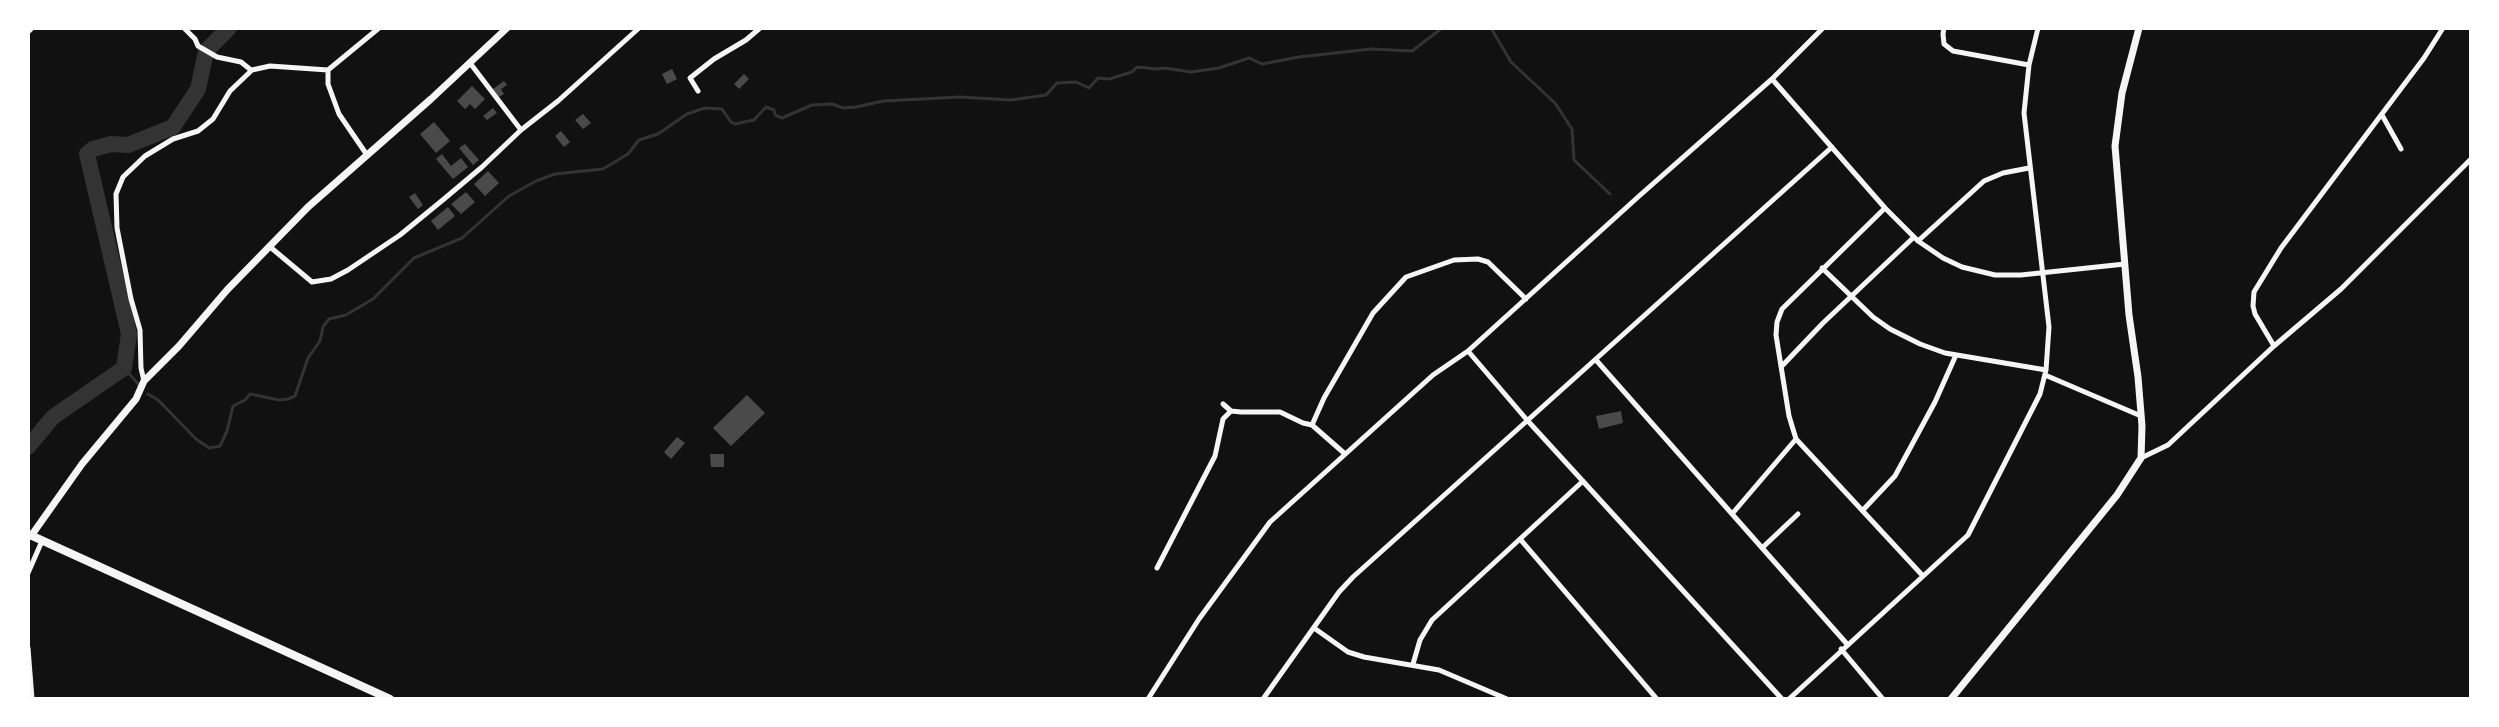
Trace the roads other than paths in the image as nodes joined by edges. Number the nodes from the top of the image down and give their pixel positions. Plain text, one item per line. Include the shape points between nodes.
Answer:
1 (184, 28) edge
2 (379, 28) edge
3 (507, 28) edge
4 (639, 28) edge
5 (760, 28) edge
6 (1823, 28) edge
7 (1944, 28) edge
8 (2038, 28) edge
9 (2139, 28) edge
10 (2443, 28) edge
11 (470, 63) junction
12 (2029, 65) junction
13 (252, 70) junction
14 (328, 70) junction
15 (1772, 79) junction
16 (698, 91) dead end
17 (2382, 115) junction
18 (521, 130) junction
19 (1832, 147) junction
20 (2401, 149) dead end
21 (368, 155) junction
22 (2471, 159) edge
23 (2029, 168) junction
24 (1885, 208) junction
25 (1916, 239) junction
26 (269, 246) junction
27 (2126, 264) junction
28 (1822, 268) junction
29 (2043, 272) junction
30 (1851, 297) junction
31 (1526, 299) junction
32 (2274, 346) junction
33 (1468, 351) junction
34 (1956, 355) junction
35 (1596, 360) junction
36 (1781, 367) junction
37 (2046, 373) junction
38 (144, 381) junction
39 (1223, 404) dead end
40 (1231, 411) junction
41 (2141, 416) junction
42 (1527, 420) junction
43 (1312, 425) junction
44 (1796, 439) junction
45 (1344, 453) junction
46 (2141, 458) junction
47 (1583, 481) junction
48 (1863, 510) junction
49 (1732, 514) junction
50 (1798, 514) dead end
51 (30, 535) edge
52 (1521, 540) junction
53 (43, 541) junction
54 (1762, 548) junction
55 (1157, 568) dead end
56 (28, 573) edge
57 (1923, 576) junction
58 (1314, 628) junction
59 (1847, 644) junction
60 (28, 648) edge
61 (1841, 649) junction
62 (1413, 664) junction
63 (32, 699) edge
64 (390, 699) edge
65 (1148, 699) edge
66 (1263, 699) edge
67 (1507, 699) edge
68 (1657, 699) edge
69 (1782, 699) edge
70 (1789, 699) edge
71 (1883, 699) edge
72 (1951, 699) edge

1 - 13 street via 198,46
2 - 14 street
3 - 11 street
4 - 18 street
5 - 16 street via 690,78
6 - 15 street
7 - 12 street via 1944,44 1953,51
8 - 12 street
9 - 27 street via 2115,146
10 - 17 street
11 - 18 street
11 - 21 street
12 - 23 street via 2024,113
13 - 14 street
13 - 38 street via 230,91 213,119 145,156 123,177 116,194 117,228 140,330
14 - 21 street via 339,114
15 - 19 street
15 - 31 street
17 - 20 street
17 - 32 street via 2254,292 2255,314
18 - 26 street via 400,235 331,279 306,279
19 - 24 street
19 - 35 street
21 - 26 street
22 - 32 street via 2341,289
23 - 25 street via 1992,176
23 - 29 street
24 - 25 street
24 - 28 street
25 - 29 street via 1943,258 1976,271
25 - 30 street
26 - 38 street
27 - 29 street
27 - 41 street
28 - 30 street
28 - 36 street via 1780,313 1776,335
29 - 37 street via 2049,327
30 - 34 street via 1890,329
30 - 36 street
31 - 33 street
31 - 43 street via 1488,262 1478,259 1430,266 1406,277 1373,313
32 - 46 street via 2168,445
33 - 42 street
33 - 45 street
34 - 37 street
34 - 48 street via 1895,476
35 - 42 street
35 - 49 street
36 - 44 street
37 - 41 street
37 - 57 street via 1975,524
38 - 51 street via 136,399
39 - 40 street
40 - 43 street via 1280,412
40 - 55 street via 1223,419 1215,456
41 - 46 street
42 - 47 street
42 - 58 street via 1353,577
43 - 45 street
44 - 48 street
44 - 49 street
45 - 65 street via 1270,522
46 - 72 street via 2117,495
47 - 52 street
47 - 69 street
48 - 57 street
49 - 54 street
50 - 54 street
51 - 53 main road
52 - 62 street via 1432,620
52 - 68 street
53 - 56 street
53 - 64 main road
54 - 59 street
57 - 59 street
58 - 62 street via 1348,652
58 - 66 street
59 - 61 street
60 - 63 street
61 - 70 street
61 - 71 street
62 - 67 street via 1454,674

